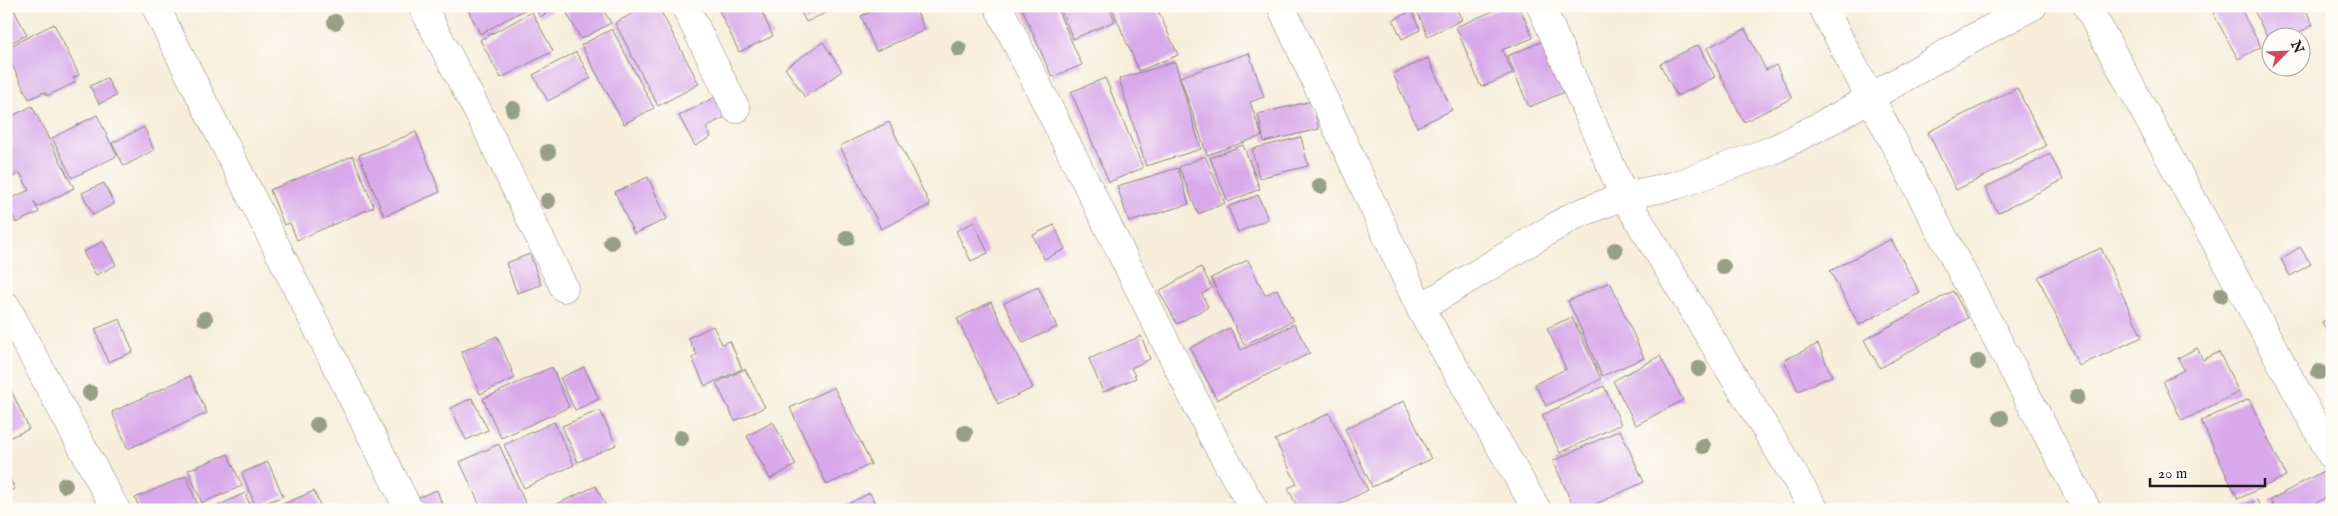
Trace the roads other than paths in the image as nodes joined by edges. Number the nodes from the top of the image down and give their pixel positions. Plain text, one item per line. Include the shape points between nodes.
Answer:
1 (155, 6) edge
2 (422, 6) edge
3 (685, 6) edge
4 (998, 6) edge
5 (1281, 6) edge
6 (1541, 6) edge
7 (1822, 6) edge
8 (2033, 6) edge
9 (2087, 6) edge
10 (1870, 98) junction
11 (736, 109) dead end
12 (1624, 196) junction
13 (564, 288) dead end
14 (6, 306) edge
15 (1420, 308) junction
16 (2332, 456) edge
17 (116, 510) edge
18 (409, 510) edge
19 (1254, 510) edge
20 (1537, 510) edge
21 (1815, 510) edge
22 (2087, 510) edge

1 - 18 street
2 - 13 street via 487,129
3 - 11 street
4 - 19 street via 1214,439
5 - 15 street
6 - 12 street
7 - 10 street
8 - 10 street
9 - 16 street
10 - 12 street via 1773,150 1677,185
10 - 22 street
12 - 15 street via 1573,216
12 - 21 street
14 - 17 street
15 - 20 street

